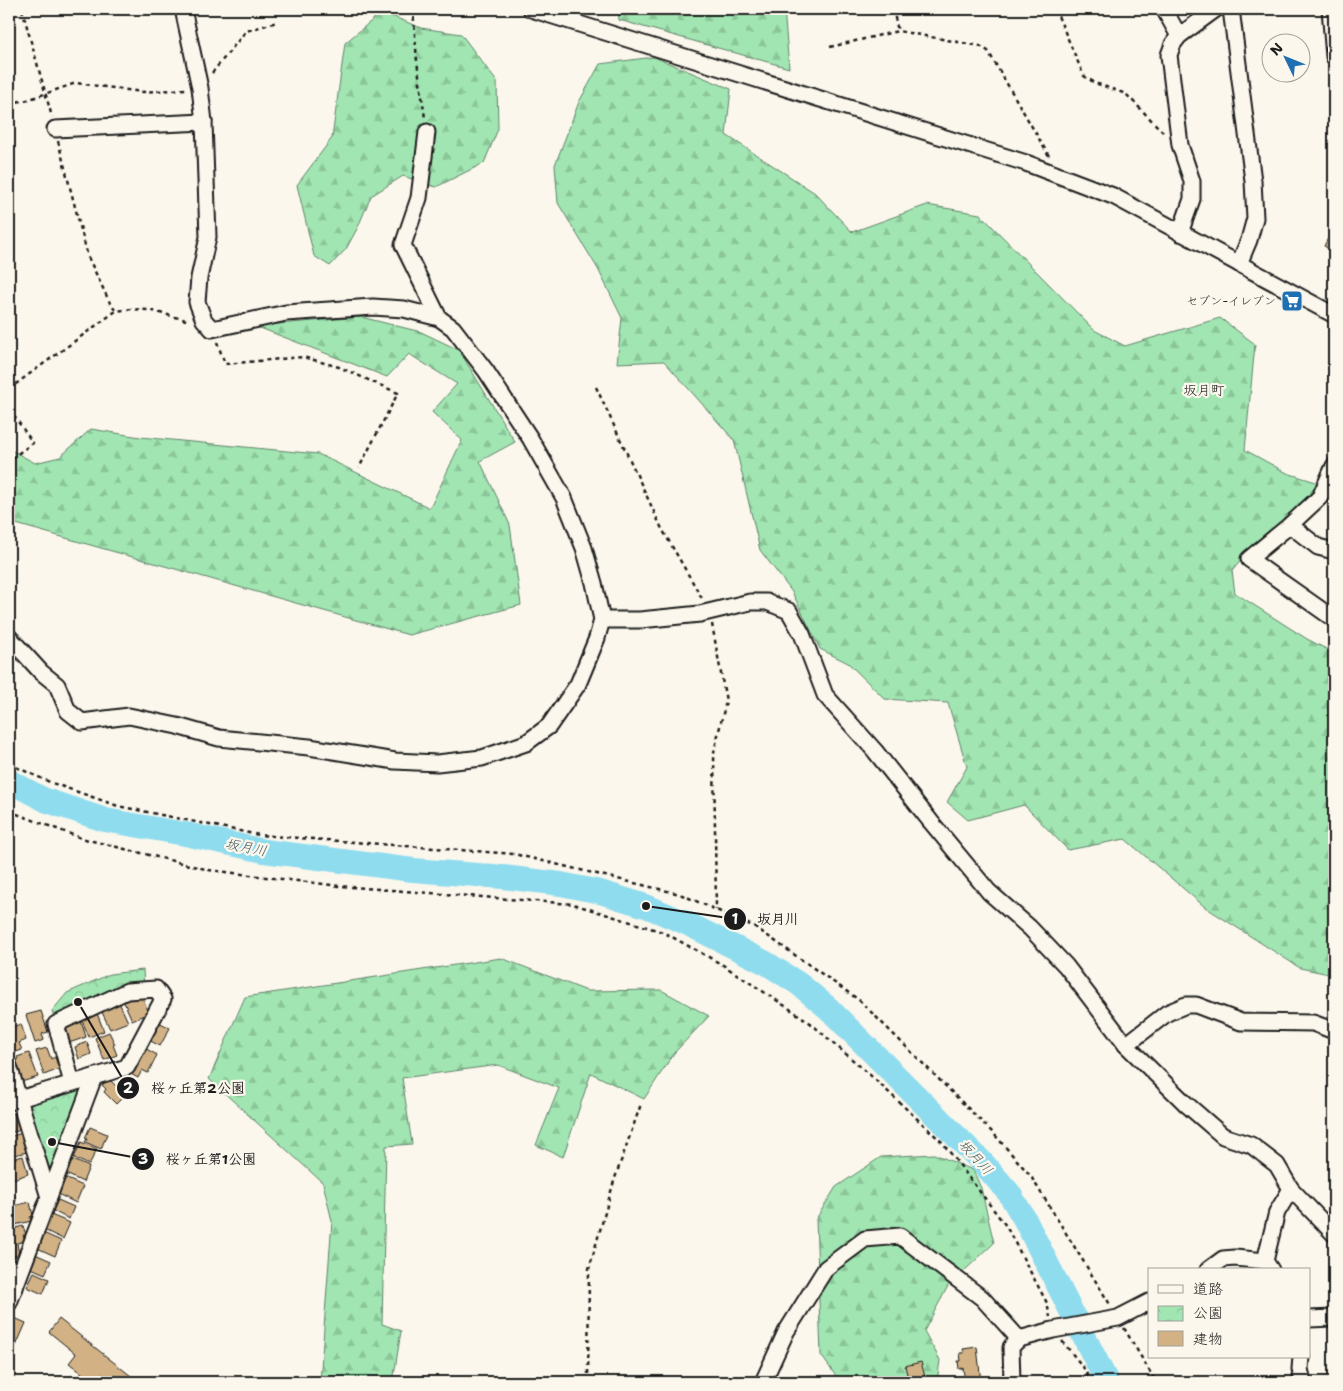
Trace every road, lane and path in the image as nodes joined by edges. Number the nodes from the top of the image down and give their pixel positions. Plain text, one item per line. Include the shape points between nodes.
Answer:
1 (22, 9) edge
2 (183, 9) edge
3 (413, 9) edge
4 (531, 9) edge
5 (893, 9) edge
6 (1055, 9) edge
7 (1164, 9) edge
8 (1216, 9) edge
9 (1231, 9) edge
10 (1330, 9) edge
11 (277, 22) dead end
12 (898, 31) junction
13 (1179, 36) junction
14 (830, 47) dead end
15 (1334, 57) edge
16 (200, 88) junction
17 (46, 94) junction
18 (9, 103) edge
19 (204, 122) junction
20 (55, 129) dead end
21 (427, 132) joint
22 (1183, 154) junction
23 (1051, 173) junction
24 (67, 179) dead end
25 (1180, 232) junction
26 (1239, 264) junction
27 (116, 311) junction
28 (1334, 315) edge
29 (439, 318) junction
30 (208, 324) junction
31 (596, 387) dead end
32 (9, 389) edge
33 (9, 410) edge
34 (9, 460) edge
35 (1334, 466) edge
36 (360, 468) dead end
37 (1290, 525) junction
38 (1334, 551) edge
39 (710, 611) junction
40 (1334, 619) edge
41 (602, 620) junction
42 (9, 637) edge
43 (9, 764) edge
44 (9, 811) edge
45 (716, 910) junction
46 (1334, 1031) edge
47 (1126, 1045) junction
48 (9, 1066) edge
49 (94, 1077) junction
50 (72, 1083) junction
51 (14, 1100) edge
52 (641, 1104) dead end
53 (1291, 1189) junction
54 (48, 1194) junction
55 (1334, 1234) edge
56 (1268, 1265) edge
57 (9, 1267) edge
58 (1211, 1268) edge
59 (12, 1288) edge
60 (9, 1303) edge
61 (1148, 1303) edge
62 (1118, 1318) junction
63 (1334, 1318) edge
64 (1310, 1319) edge
65 (1052, 1330) junction
66 (1019, 1339) junction
67 (1301, 1358) edge
68 (588, 1382) edge
69 (763, 1382) edge
70 (1012, 1382) edge
71 (1092, 1382) edge
72 (1156, 1382) edge
73 (1303, 1382) edge

1 - 17 path
2 - 16 street
3 - 21 path via 416,61
4 - 23 street via 1026,162
5 - 12 path
6 - 22 path via 1084,76 1126,94
7 - 13 street
8 - 13 street
9 - 26 street via 1254,181 1255,218
10 - 15 street
11 - 16 path via 246,31
12 - 14 path
12 - 23 path via 980,46 988,51 1049,156
13 - 22 street via 1169,55
16 - 17 path via 143,92 76,83
16 - 19 street
17 - 18 path
19 - 20 street
19 - 30 street via 208,237 197,302
21 - 29 street via 419,198 403,245
22 - 25 street via 1192,181 1192,199
23 - 25 street via 1113,196
24 - 27 path via 88,257 110,305
25 - 26 street
26 - 28 street
27 - 30 path via 149,310
27 - 32 path
29 - 30 street via 404,309 373,308 286,313
29 - 41 street via 453,328 486,371 564,498 584,548
30 - 36 path via 225,364 303,357 339,367 398,393
31 - 39 path via 662,528
33 - 34 path via 33,443
35 - 37 street via 1320,496
37 - 38 street via 1318,547
37 - 40 street via 1249,559
39 - 41 street via 640,620
39 - 45 path via 726,701 714,752
39 - 47 street via 750,602 767,602 789,611 802,634 825,695 875,751 989,892 1066,966
41 - 42 street via 578,684 549,726 526,743 482,758 437,763 395,761 309,747 219,738 130,716 82,722 68,711 57,685
43 - 45 path via 118,806 258,835 514,854 680,894
44 - 65 path via 80,838 209,870 339,886 573,904 663,932 723,965 808,1022 942,1142 1006,1226 1047,1303
45 - 62 path via 755,926 859,1000 993,1133 1030,1174
46 - 47 street via 1312,1023 1241,1022 1186,1005 1167,1013
47 - 53 street via 1222,1136 1252,1145 1277,1165
48 - 51 street
49 - 50 street
49 - 50 street via 126,1067 163,999 156,989 127,991 56,1024
49 - 54 street
50 - 51 street
51 - 54 street
52 - 68 path via 588,1269
53 - 55 street
53 - 56 street via 1277,1212
54 - 59 street
56 - 58 street via 1235,1258 1224,1259
57 - 59 street
59 - 60 street
61 - 62 street
62 - 65 street
62 - 72 path
63 - 64 street
65 - 66 street
65 - 71 path
66 - 69 street via 982,1298 900,1236 865,1239 826,1268 786,1332
66 - 70 street via 1011,1347
67 - 73 street

